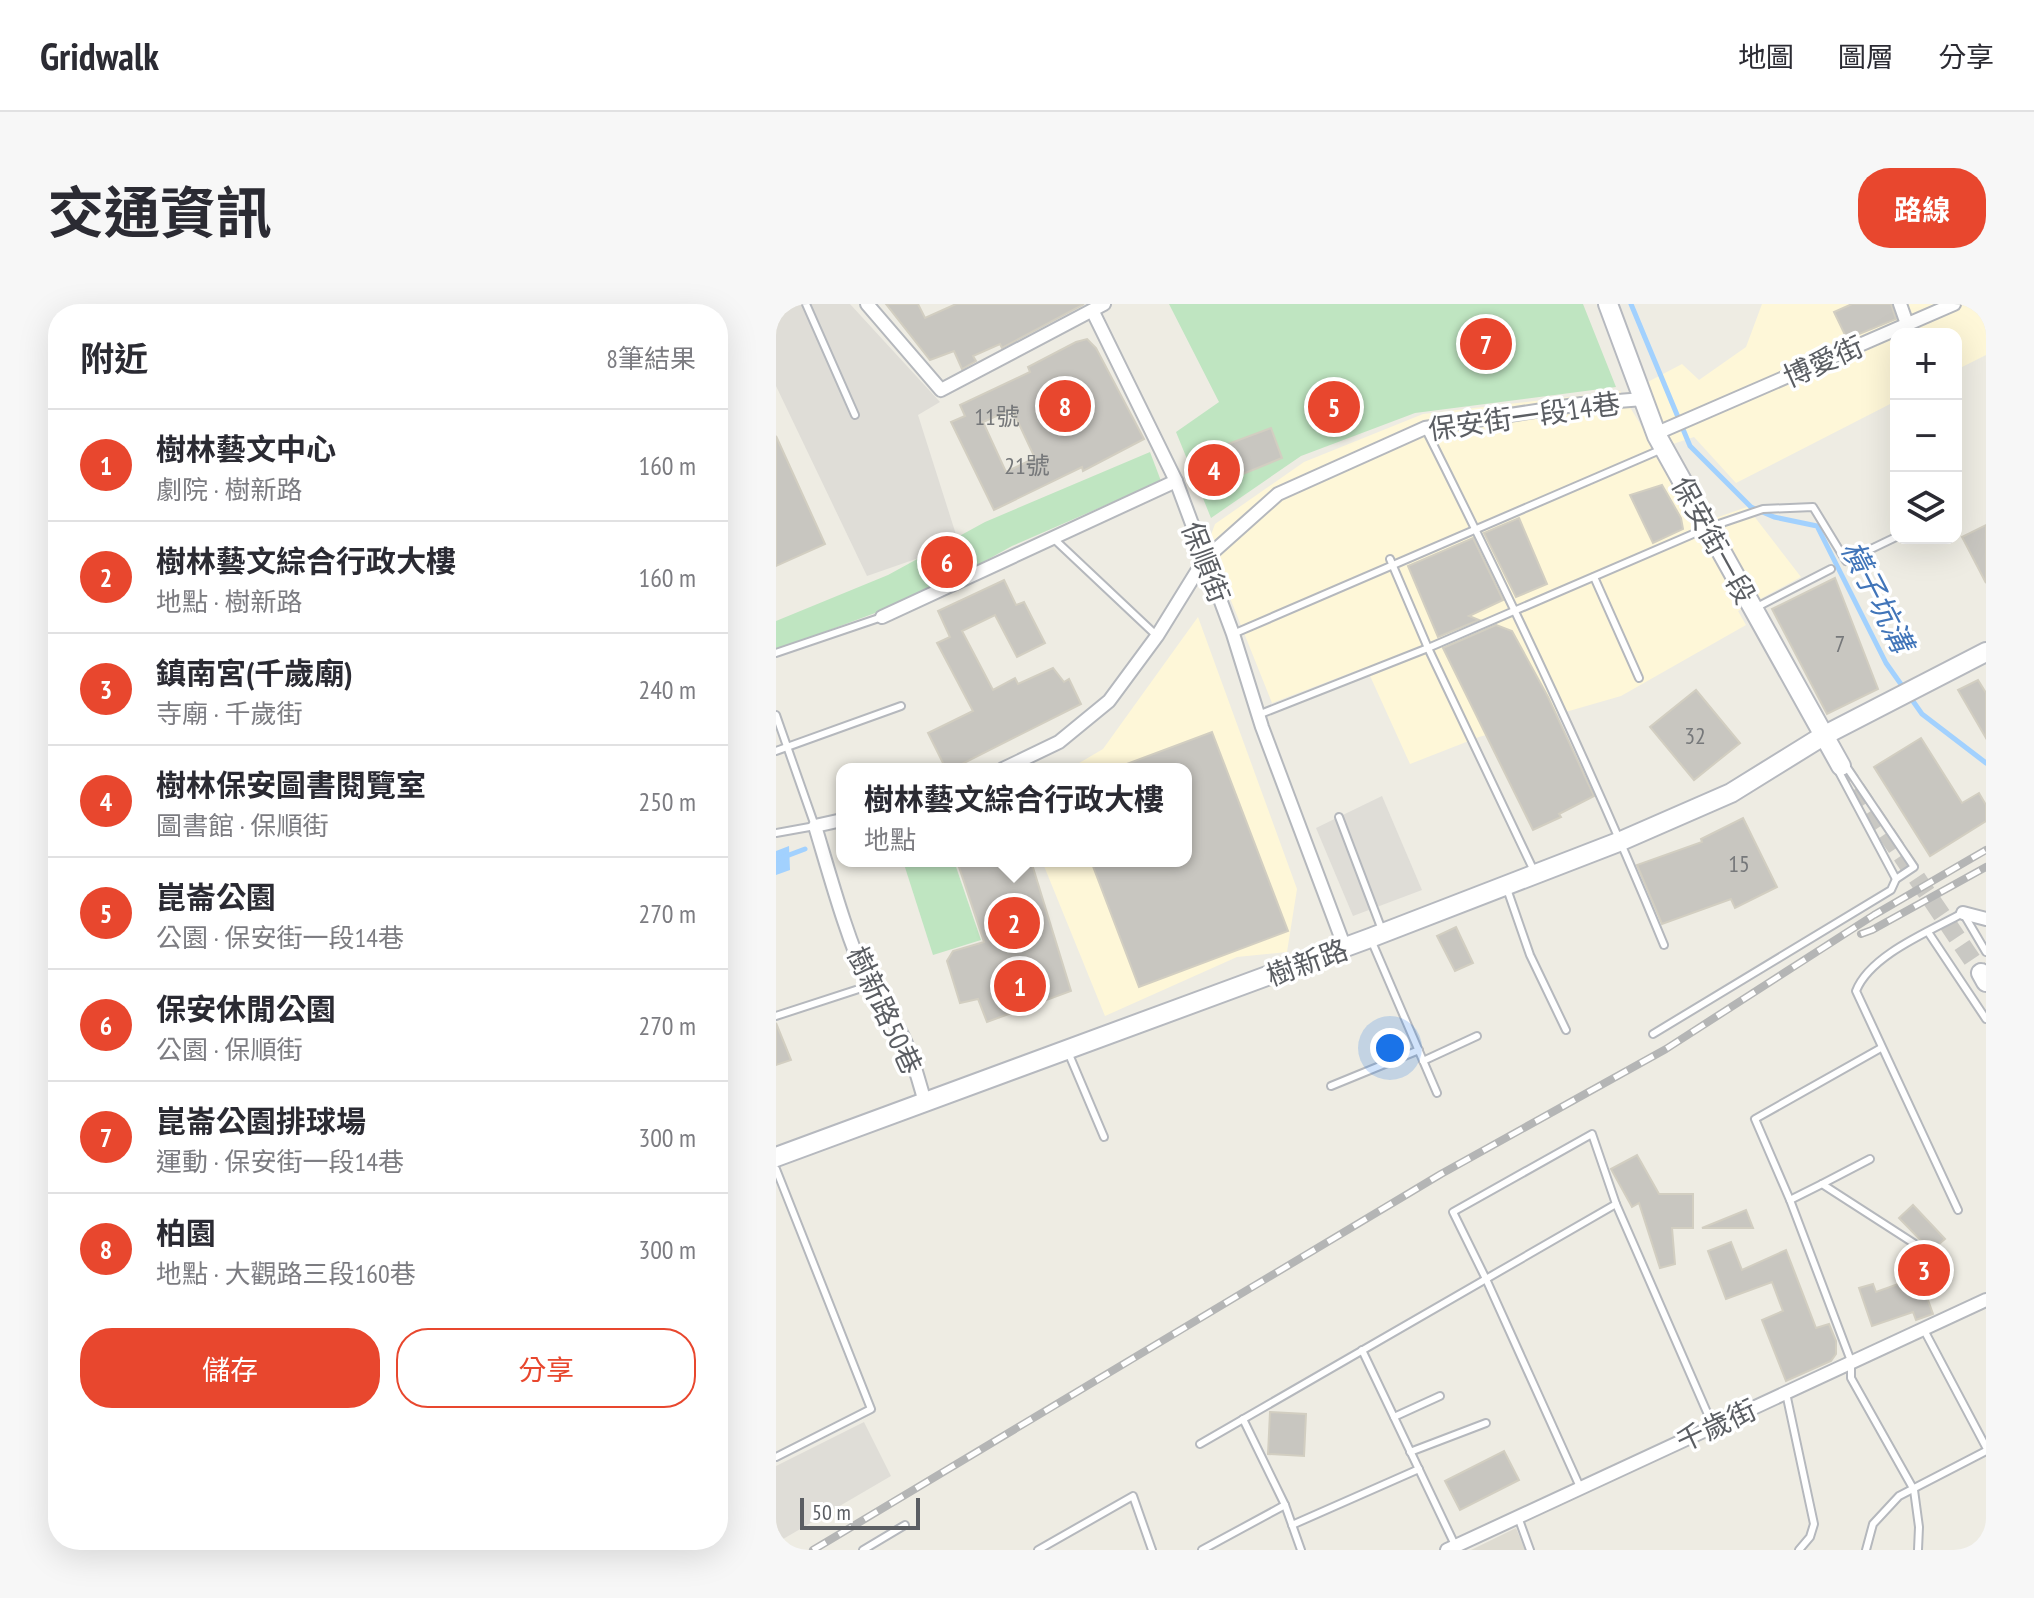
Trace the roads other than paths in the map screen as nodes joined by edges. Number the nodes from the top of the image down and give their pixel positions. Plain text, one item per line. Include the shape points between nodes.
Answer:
1 (806, 304) edge
2 (867, 304) edge
3 (1104, 304) edge
4 (1608, 304) edge
5 (1900, 304) edge
6 (1954, 304) edge
7 (1090, 308) edge
8 (1907, 324) junction
9 (1643, 399) junction
10 (855, 415) dead end
11 (1425, 428) junction
12 (1661, 438) junction
13 (1176, 481) junction
14 (1707, 528) junction
15 (1477, 530) junction
16 (1053, 538) junction
17 (1890, 540) edge
18 (1390, 559) dead end
19 (1204, 560) junction
20 (1393, 567) junction
21 (1831, 569) dead end
22 (1594, 577) junction
23 (1752, 610) junction
24 (1514, 611) junction
25 (882, 617) joint
26 (1233, 634) junction
27 (1157, 636) junction
28 (1428, 648) junction
29 (1986, 652) edge
30 (776, 653) edge
31 (1639, 678) dead end
32 (901, 706) dead end
33 (776, 715) edge
34 (1258, 715) junction
35 (1823, 736) junction
36 (788, 747) junction
37 (776, 751) edge
38 (1015, 763) edge
39 (1841, 766) junction
40 (1339, 817) dead end
41 (836, 821) edge
42 (815, 826) junction
43 (776, 833) edge
44 (1621, 841) junction
45 (1535, 874) junction
46 (1896, 879) junction
47 (1506, 886) junction
48 (1963, 913) junction
49 (1986, 919) edge
50 (1928, 932) junction
51 (1377, 936) junction
52 (1664, 945) dead end
53 (1345, 948) junction
54 (1986, 952) edge
55 (869, 986) junction
56 (776, 1016) edge
57 (1986, 1019) edge
58 (1566, 1030) dead end
59 (1653, 1034) dead end
60 (1477, 1036) dead end
61 (1881, 1048) junction
62 (1419, 1050) junction
63 (1068, 1051) junction
64 (1423, 1061) junction
65 (1331, 1086) dead end
66 (1437, 1093) dead end
67 (925, 1102) junction
68 (1104, 1137) dead end
69 (776, 1157) edge
70 (1870, 1159) dead end
71 (776, 1169) edge
72 (1822, 1184) junction
73 (1790, 1200) junction
74 (1616, 1204) junction
75 (1958, 1210) dead end
76 (1915, 1244) dead end
77 (1486, 1279) junction
78 (1986, 1300) edge
79 (1923, 1328) junction
80 (1362, 1350) junction
81 (1851, 1361) junction
82 (1786, 1392) junction
83 (1440, 1396) dead end
84 (1394, 1417) junction
85 (1243, 1419) junction
86 (1486, 1423) dead end
87 (1713, 1426) junction
88 (1200, 1444) dead end
89 (1986, 1449) edge
90 (1410, 1452) junction
91 (776, 1457) edge
92 (1419, 1469) junction
93 (1580, 1487) junction
94 (1914, 1490) junction
95 (1285, 1505) junction
96 (1518, 1517) junction
97 (905, 1525) dead end
98 (1292, 1525) junction
99 (1451, 1548) edge
100 (863, 1550) edge
101 (1038, 1550) edge
102 (1152, 1550) edge
103 (1202, 1550) edge
104 (1301, 1550) edge
105 (1530, 1550) edge
106 (1799, 1550) edge
107 (1866, 1550) edge
108 (1918, 1550) edge

1 - 10 lane
2 - 7 street via 941,390
3 - 7 street
4 - 9 main road, 保安街一段
5 - 8 street
6 - 8 street, 博愛街
7 - 13 street, 保順街
8 - 12 street, 博愛街 via 1692,418
9 - 11 street, 保安街一段14巷
9 - 12 main road, 保安街一段
11 - 15 lane
11 - 19 street, 保安街一段14巷 via 1278,494
12 - 14 main road, 保安街一段
12 - 15 lane
13 - 16 street
13 - 19 street, 保順街
14 - 17 lane via 1763,509 1813,507 1846,561
14 - 22 lane
14 - 23 main road, 保安街一段
15 - 20 lane
15 - 24 lane
16 - 25 street
16 - 27 lane
18 - 20 lane
19 - 26 street, 保順街
19 - 27 street, 保安街一段14巷
20 - 26 lane
20 - 28 lane
21 - 23 lane
22 - 24 lane
22 - 31 lane
23 - 35 main road, 保安街一段
24 - 28 lane
24 - 44 lane
25 - 30 lane
26 - 34 street, 保順街
27 - 38 street, 保安街一段14巷 via 1109,701 1059,742
28 - 34 lane
28 - 45 lane
29 - 35 main road, 樹新路
32 - 36 lane
33 - 36 lane
34 - 53 street, 保順街
35 - 39 main road, 保安街一段
35 - 44 main road, 樹新路 via 1731,793
36 - 37 lane
36 - 42 lane
39 - 46 lane, 保安街一段 via 1839,772
39 - 46 lane, 保安街一段 via 1914,867
40 - 51 lane
41 - 42 street
42 - 43 lane
42 - 55 street, 樹新路50巷
44 - 45 main road, 樹新路
44 - 52 lane
45 - 47 main road, 樹新路
46 - 59 lane via 1891,890
47 - 51 main road, 樹新路
47 - 58 lane via 1530,955
48 - 49 street
48 - 50 lane
48 - 54 lane
50 - 57 lane
50 - 61 lane via 1887,955 1861,978 1856,991
51 - 53 main road, 樹新路
51 - 62 lane
53 - 63 main road, 樹新路
55 - 56 lane
55 - 67 street, 樹新路50巷 via 902,1034
60 - 64 lane
61 - 73 lane via 1755,1119
61 - 75 lane
62 - 64 lane
62 - 65 lane
63 - 67 main road, 樹新路
63 - 68 lane
64 - 66 lane
67 - 69 main road, 樹新路
70 - 72 lane
71 - 91 lane via 871,1409
72 - 73 lane
72 - 76 lane
73 - 81 lane
74 - 77 lane
74 - 77 lane via 1592,1134 1453,1212
74 - 87 lane
77 - 80 lane
77 - 93 lane
78 - 79 street, 千歲街
79 - 81 street, 千歲街
79 - 89 lane
80 - 84 lane
80 - 85 lane
81 - 82 street, 千歲街
81 - 94 lane via 1851,1378
82 - 87 street, 千歲街
82 - 106 lane via 1814,1524
83 - 84 lane
84 - 90 lane
85 - 88 lane
85 - 95 lane
86 - 90 lane
87 - 93 street, 千歲街
89 - 94 lane
90 - 92 lane
92 - 98 lane
92 - 99 lane
93 - 96 street, 千歲街
94 - 107 lane via 1899,1496 1873,1524
94 - 108 lane
95 - 98 lane
95 - 103 lane
96 - 99 street, 千歲街
96 - 105 lane
97 - 100 lane
98 - 104 lane
101 - 102 lane via 1133,1496

